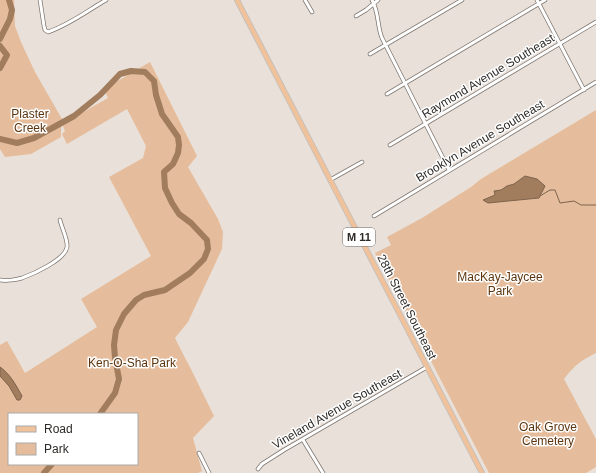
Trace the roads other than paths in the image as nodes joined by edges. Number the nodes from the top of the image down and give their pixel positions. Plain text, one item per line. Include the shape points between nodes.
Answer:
1 (40, 0) edge
2 (106, 0) edge
3 (237, 0) edge
4 (305, 0) edge
5 (378, 0) edge
6 (462, 0) edge
7 (545, 0) edge
8 (373, 2) edge
9 (538, 2) edge
10 (312, 12) dead end
11 (356, 16) dead end
12 (596, 22) edge
13 (560, 45) junction
14 (385, 46) junction
15 (370, 54) dead end
16 (596, 82) edge
17 (405, 84) junction
18 (584, 90) junction
19 (387, 94) dead end
20 (425, 124) junction
21 (390, 146) dead end
22 (362, 162) dead end
23 (449, 170) junction
24 (330, 180) junction
25 (374, 216) dead end
26 (60, 220) dead end
27 (0, 280) edge
28 (427, 367) junction
29 (303, 440) junction
30 (199, 453) dead end
31 (258, 469) dead end
32 (209, 473) edge
33 (323, 473) edge
34 (482, 473) edge

1 - 2 street via 44,26 48,32
3 - 24 main road, 28th Street Southeast / M 11
4 - 10 street
5 - 8 street
6 - 14 street
7 - 9 street
8 - 11 street
8 - 14 street
9 - 13 street
9 - 17 street
12 - 13 street, Raymond Avenue Southeast
13 - 18 street
13 - 20 street, Raymond Avenue Southeast
14 - 15 street
14 - 17 street
16 - 18 street, Brooklyn Avenue Southeast
17 - 19 street
17 - 20 street
18 - 23 street, Brooklyn Avenue Southeast
20 - 21 street, Raymond Avenue Southeast
20 - 23 street
22 - 24 street
23 - 25 street, Brooklyn Avenue Southeast
24 - 28 main road, 28th Street Southeast / M 11
26 - 27 street via 67,241 64,255 20,279
28 - 29 street, Vineland Avenue Southeast
28 - 34 main road, 28th Street Southeast / M 11
29 - 31 street, Vineland Avenue Southeast via 262,464
29 - 33 street
30 - 32 street

